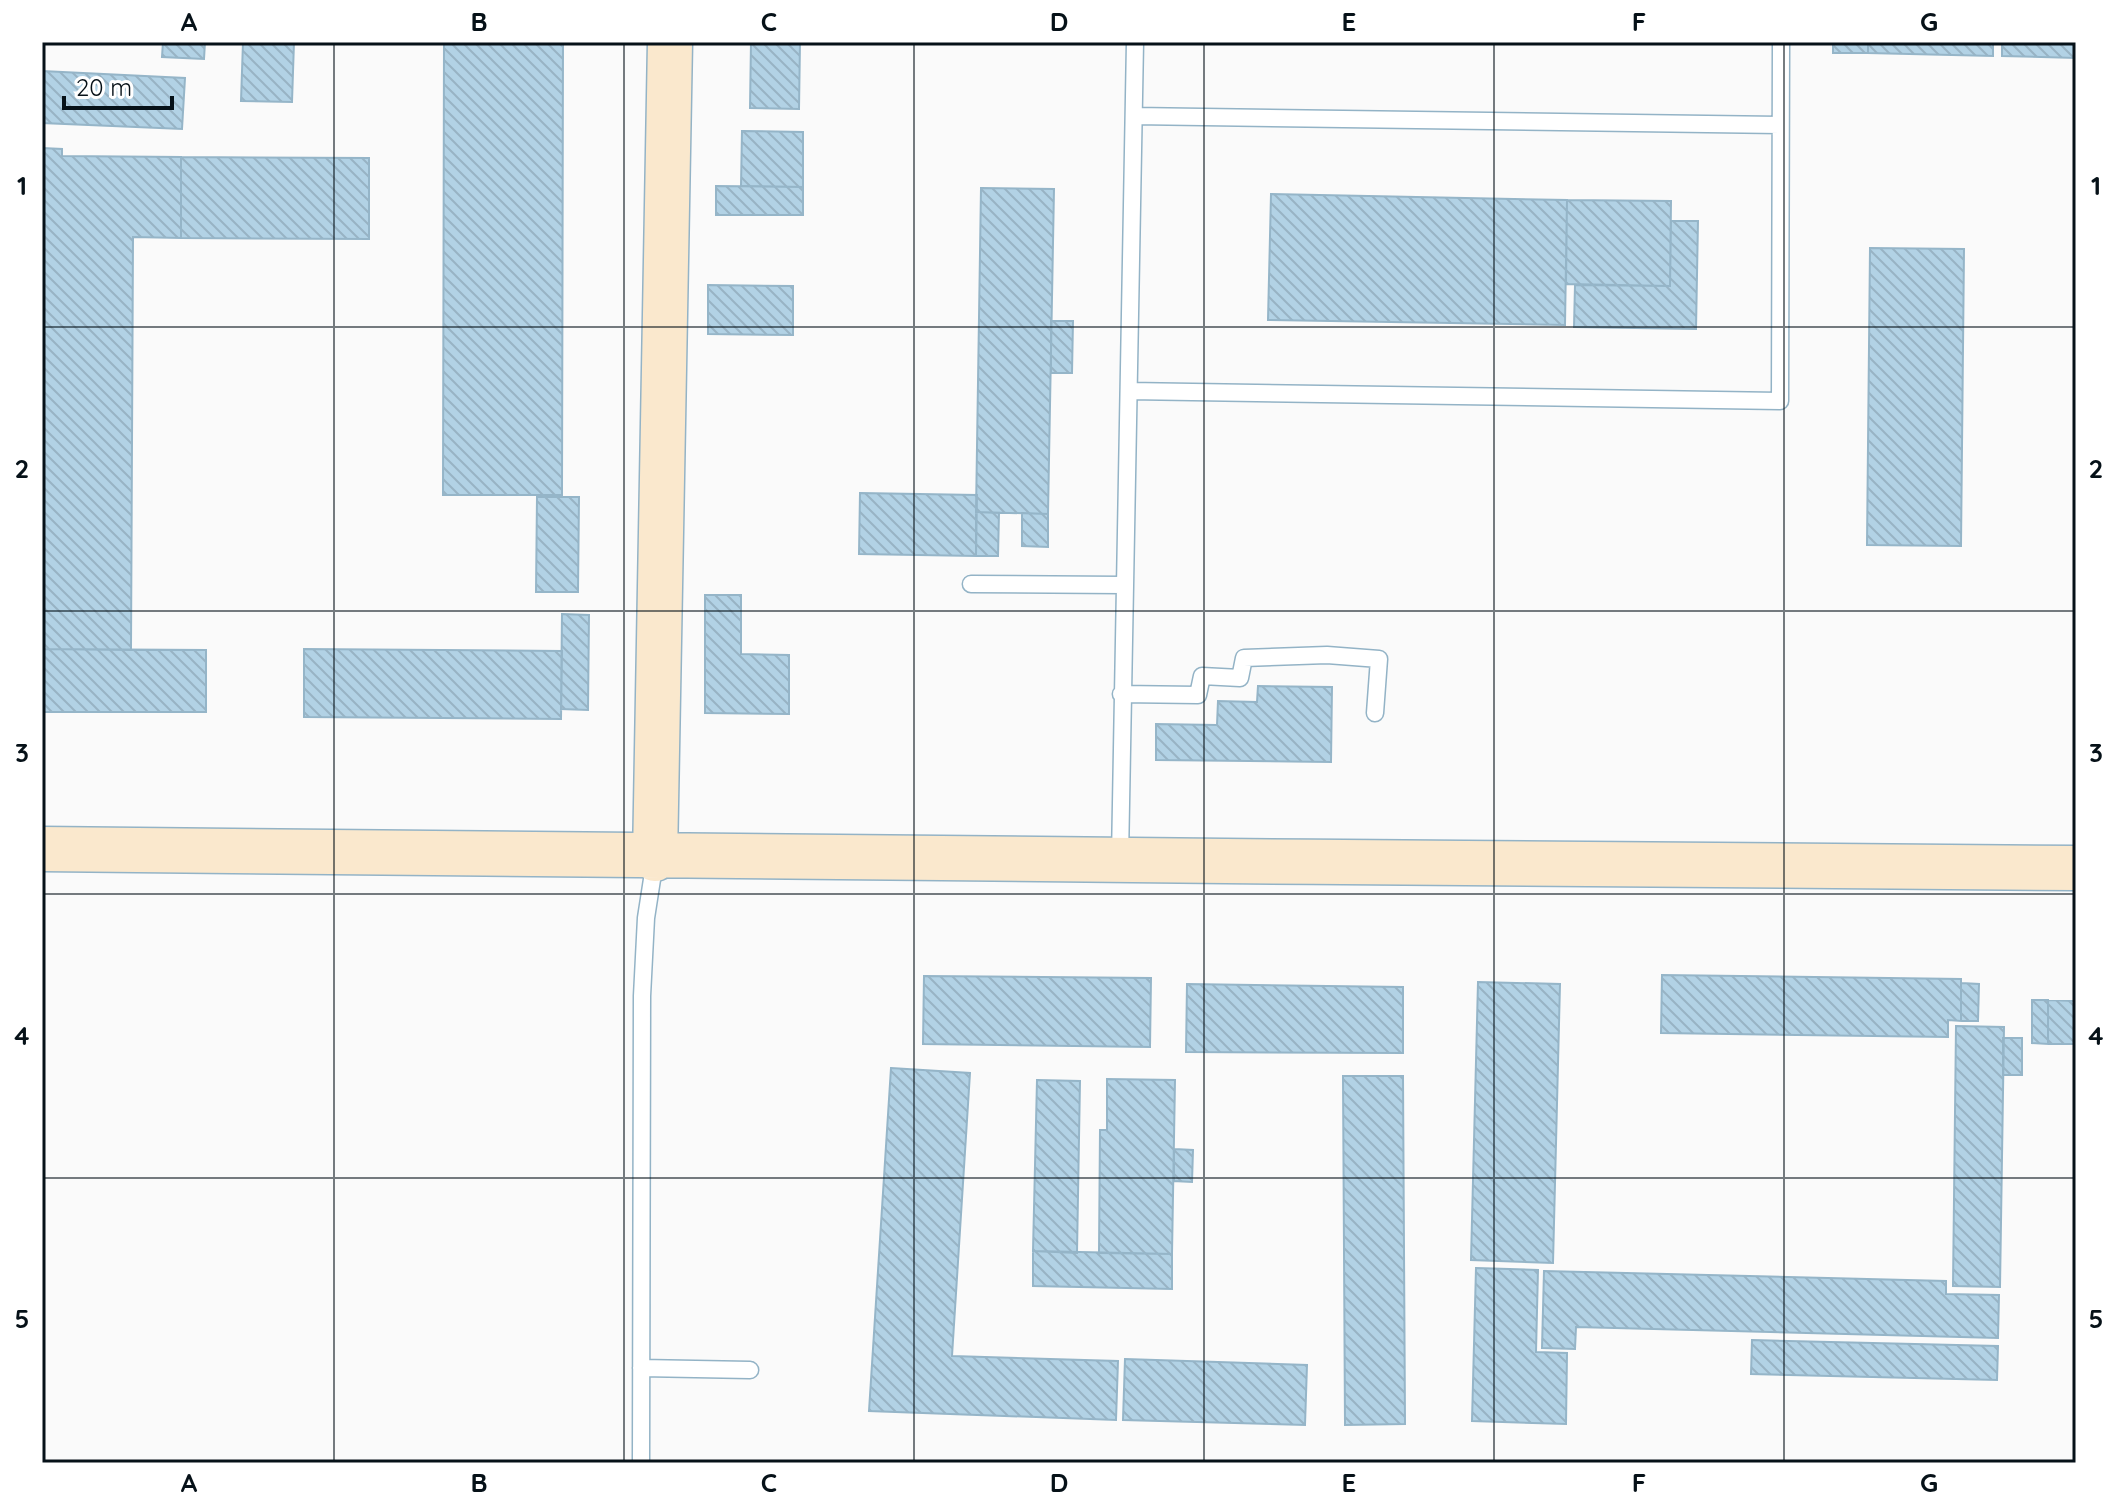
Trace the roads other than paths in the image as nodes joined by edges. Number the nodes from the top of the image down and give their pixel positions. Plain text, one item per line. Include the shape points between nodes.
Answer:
1 (670, 42) edge
2 (1135, 42) edge
3 (1781, 42) edge
4 (1134, 116) junction
5 (1780, 125) junction
6 (1129, 391) junction
7 (971, 584) dead end
8 (1123, 585) junction
9 (1121, 694) junction
10 (1375, 713) dead end
11 (42, 849) edge
12 (1120, 858) junction
13 (655, 859) junction
14 (2076, 868) edge
15 (641, 1368) junction
16 (750, 1370) dead end
17 (641, 1463) edge

1 - 13 street
2 - 4 lane
3 - 5 lane
4 - 5 lane
4 - 6 lane
5 - 6 lane via 1780,401
6 - 8 lane
7 - 8 lane
8 - 9 lane
9 - 10 lane via 1198,695 1202,676 1240,678 1244,658 1327,655 1379,659
9 - 12 lane
11 - 13 street
12 - 13 street
12 - 14 street
13 - 15 lane via 642,996
15 - 16 lane
15 - 17 lane

